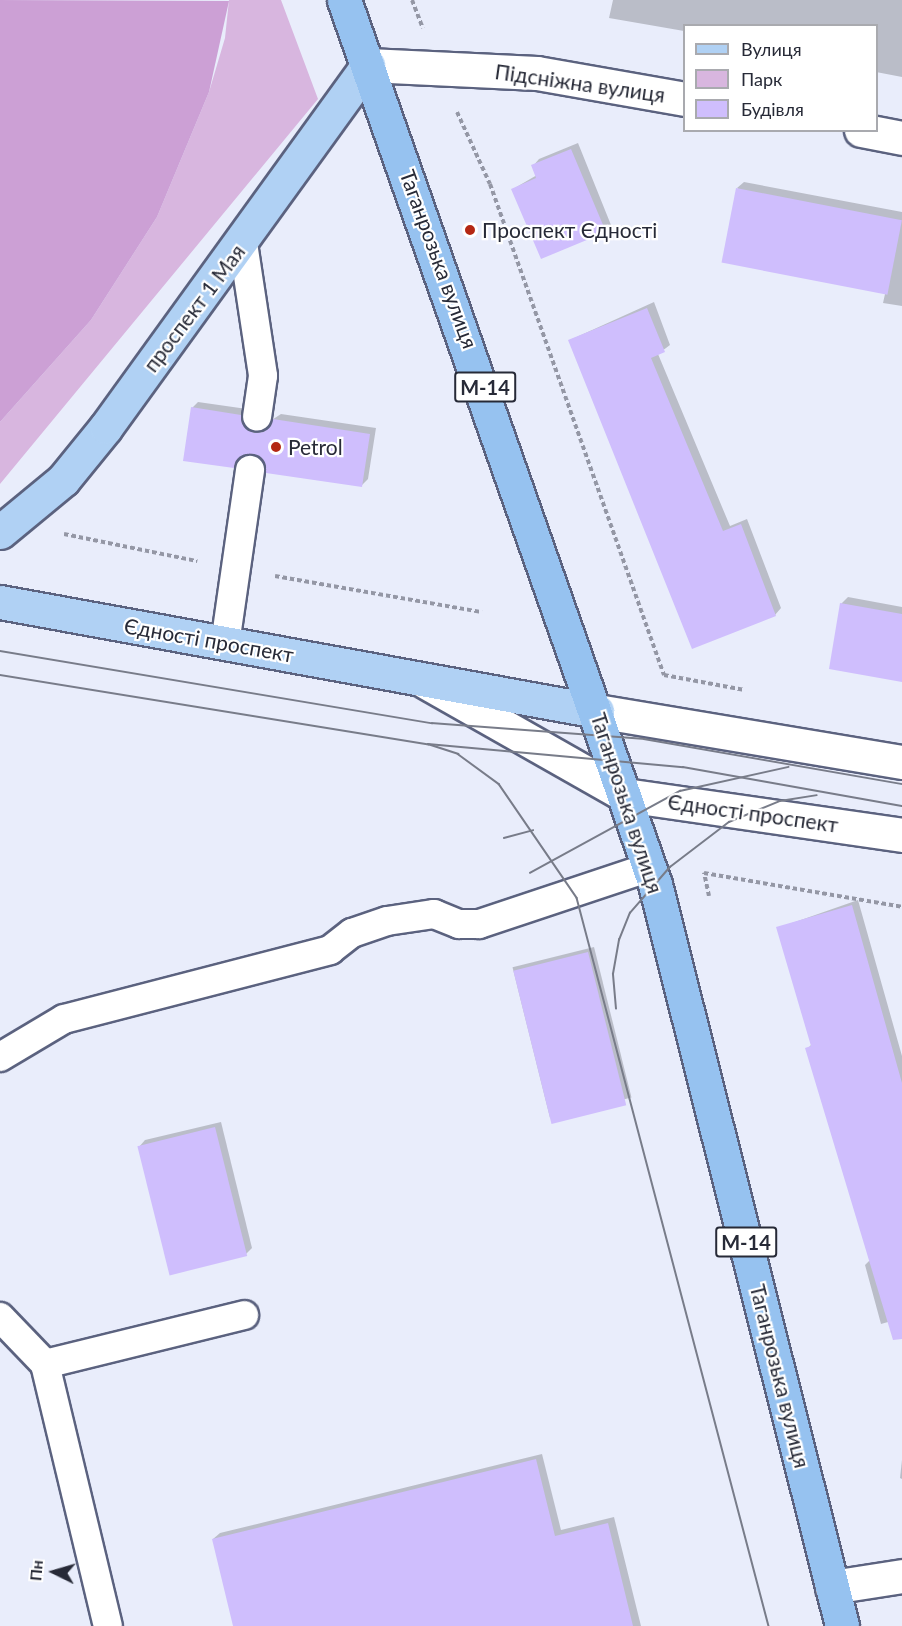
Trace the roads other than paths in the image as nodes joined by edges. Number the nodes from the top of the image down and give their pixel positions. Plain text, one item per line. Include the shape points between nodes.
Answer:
1 (344, 0) edge
2 (368, 65) junction
3 (683, 99) edge
4 (871, 132) edge
5 (902, 138) edge
6 (243, 243) junction
7 (257, 417) dead end
8 (250, 470) dead end
9 (8, 528) edge
10 (0, 602) edge
11 (225, 644) junction
12 (419, 678) junction
13 (597, 711) junction
14 (902, 762) edge
15 (625, 795) junction
16 (902, 835) edge
17 (650, 867) junction
18 (0, 1057) edge
19 (244, 1315) dead end
20 (0, 1317) edge
21 (45, 1364) junction
22 (902, 1576) edge
23 (832, 1587) junction
24 (108, 1626) edge
25 (842, 1626) edge

1 - 2 highway, Таганрозька вулиця / М-14
2 - 3 main road, Підсніжна вулиця via 537,73
2 - 6 main road, проспект 1 Мая
2 - 13 highway, Таганрозька вулиця / М-14
4 - 5 main road
6 - 7 lane via 263,376
6 - 9 main road, проспект 1 Мая via 63,480
8 - 11 lane
10 - 11 main road, Єдності проспект
11 - 12 main road, Єдності проспект
12 - 13 main road, Єдності проспект
12 - 15 main road, Єдності проспект
13 - 14 main road, Єдності проспект
13 - 15 highway, Таганрозька вулиця / М-14
15 - 16 main road, Єдності проспект
15 - 17 highway, Таганрозька вулиця / М-14
17 - 18 lane via 479,924 459,924 434,914 387,921 352,933 330,950 64,1018
17 - 23 highway, Таганрозька вулиця / М-14
19 - 21 lane
20 - 21 lane
21 - 24 lane
22 - 23 main road
23 - 25 highway, Таганрозька вулиця / М-14

